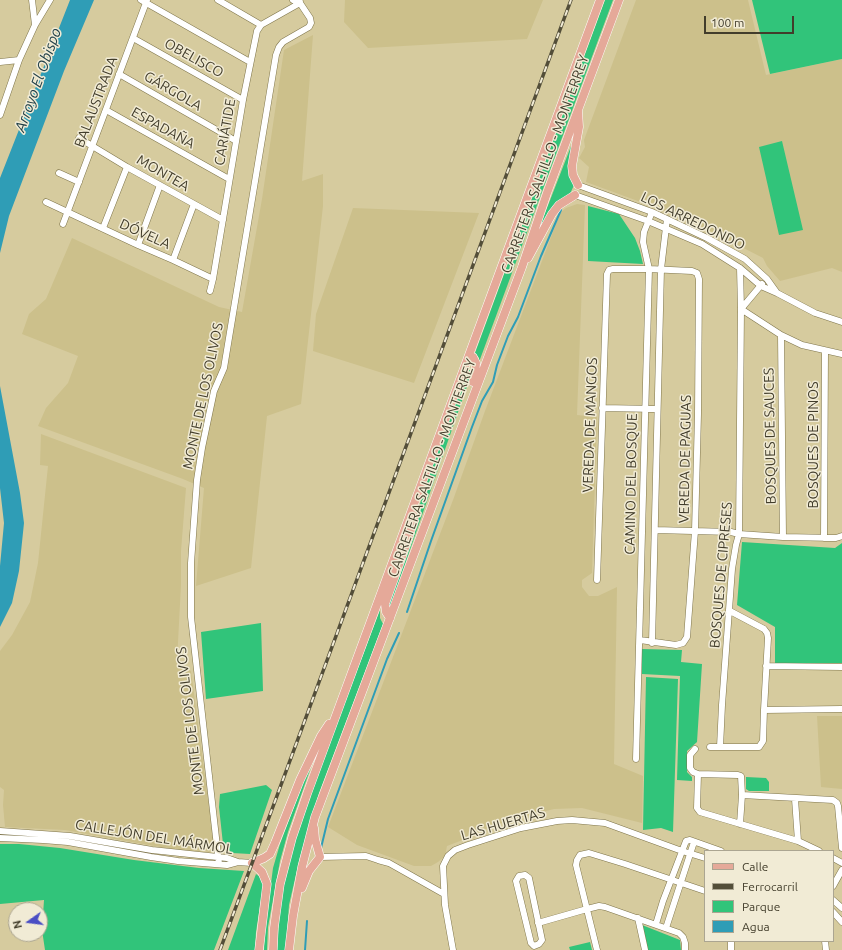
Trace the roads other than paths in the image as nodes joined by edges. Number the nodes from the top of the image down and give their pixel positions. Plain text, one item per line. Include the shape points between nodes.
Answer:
1 (32, 0) edge
2 (50, 0) edge
3 (218, 0) edge
4 (293, 0) edge
5 (600, 0) edge
6 (619, 0) edge
7 (145, 1) edge
8 (300, 2) edge
9 (35, 25) junction
10 (261, 25) junction
11 (133, 38) junction
12 (19, 60) junction
13 (0, 62) edge
14 (250, 62) junction
15 (119, 74) junction
16 (243, 100) junction
17 (106, 110) junction
18 (578, 110) junction
19 (0, 115) edge
20 (79, 138) dead end
21 (236, 141) junction
22 (92, 146) junction
23 (127, 166) junction
24 (59, 173) dead end
25 (230, 179) junction
26 (78, 182) junction
27 (160, 185) junction
28 (578, 185) joint
29 (575, 195) joint
30 (46, 202) dead end
31 (194, 204) junction
32 (67, 212) junction
33 (652, 212) junction
34 (667, 218) junction
35 (223, 220) junction
36 (648, 221) junction
37 (62, 224) dead end
38 (665, 227) junction
39 (103, 228) junction
40 (138, 245) junction
41 (173, 260) junction
42 (522, 266) junction
43 (740, 268) junction
44 (649, 269) junction
45 (661, 269) junction
46 (213, 279) junction
47 (767, 279) junction
48 (761, 286) junction
49 (210, 291) dead end
50 (777, 293) junction
51 (741, 309) junction
52 (842, 322) edge
53 (781, 335) junction
54 (825, 351) junction
55 (842, 354) edge
56 (469, 355) junction
57 (602, 408) junction
58 (645, 408) junction
59 (657, 409) junction
60 (450, 457) junction
61 (425, 475) junction
62 (654, 530) junction
63 (695, 531) junction
64 (739, 534) junction
65 (842, 536) edge
66 (783, 537) junction
67 (824, 538) junction
68 (597, 580) dead end
69 (730, 611) junction
70 (390, 618) junction
71 (640, 640) junction
72 (652, 643) junction
73 (766, 666) junction
74 (842, 667) edge
75 (842, 709) edge
76 (764, 710) junction
77 (336, 715) junction
78 (710, 747) dead end
79 (720, 747) junction
80 (695, 749) dead end
81 (636, 759) dead end
82 (698, 774) junction
83 (742, 795) junction
84 (795, 799) junction
85 (315, 817) junction
86 (740, 824) junction
87 (0, 831) edge
88 (0, 838) edge
89 (92, 839) junction
90 (798, 841) junction
91 (694, 842) junction
92 (91, 846) junction
93 (842, 848) edge
94 (718, 850) edge
95 (817, 850) edge
96 (682, 851) junction
97 (691, 854) junction
98 (320, 857) junction
99 (704, 858) edge
100 (219, 861) junction
101 (252, 863) junction
102 (842, 870) edge
103 (671, 880) junction
104 (681, 883) junction
105 (834, 884) edge
106 (704, 891) edge
107 (444, 894) junction
108 (834, 901) edge
109 (842, 908) edge
110 (587, 909) junction
111 (834, 913) edge
112 (293, 916) junction
113 (638, 918) junction
114 (538, 922) junction
115 (842, 922) edge
116 (656, 924) junction
117 (666, 928) junction
118 (259, 950) edge
119 (273, 950) edge
120 (289, 950) edge
121 (453, 950) edge
122 (597, 950) edge
123 (645, 950) edge
124 (685, 950) edge

1 - 9 street
2 - 9 street
3 - 10 street
4 - 8 street
5 - 56 main road, CARRETERA SALTILLO - MONTERREY
6 - 18 main road, CARRETERA SALTILLO - MONTERREY
7 - 11 street, BALAUSTRADA
7 - 14 street
8 - 10 street
8 - 100 street, MONTE DE LOS OLIVOS via 311,23 309,27 283,42 276,55 224,368 214,391 197,480 191,563 191,616
9 - 12 street
10 - 14 street, CARIÁTIDE via 257,31
11 - 15 street, BALAUSTRADA
11 - 16 street, OBELISCO
12 - 13 street
12 - 19 street
14 - 16 street, CARIÁTIDE
15 - 17 street, BALAUSTRADA
15 - 21 street, GÁRGOLA
16 - 21 street, CARIÁTIDE
17 - 22 street, BALAUSTRADA
17 - 25 street, ESPADAÑA
18 - 28 main road via 579,127 572,166
18 - 42 main road, CARRETERA SALTILLO - MONTERREY
20 - 22 street, MONTEA
21 - 25 street, CARIÁTIDE
22 - 23 street, MONTEA
22 - 26 street, BALAUSTRADA
23 - 27 street, MONTEA
23 - 39 street
24 - 26 street
25 - 35 street, CARIÁTIDE
26 - 32 street, BALAUSTRADA
27 - 31 street, MONTEA
27 - 40 street
28 - 33 street, LOS ARREDONDO
29 - 36 street, LOS ARREDONDO
29 - 42 main road via 559,205 552,214
30 - 32 street, DÓVELA
31 - 35 street, MONTEA
31 - 41 street
32 - 37 street, BALAUSTRADA
32 - 39 street, DÓVELA
33 - 34 street, LOS ARREDONDO
33 - 36 street, CAMINO DEL BOSQUE
34 - 38 street, CAMINO DEL BOSQUE
34 - 47 street, LOS ARREDONDO via 745,259
35 - 46 street, CARIÁTIDE
36 - 38 street, LOS ARREDONDO
36 - 44 street, CAMINO DEL BOSQUE via 644,242
38 - 43 street, LOS ARREDONDO via 702,244
38 - 45 street, CAMINO DEL BOSQUE
39 - 40 street, DÓVELA
40 - 41 street, DÓVELA
41 - 46 street, DÓVELA
42 - 60 main road, CARRETERA SALTILLO - MONTERREY
43 - 48 street, LOS ARREDONDO
43 - 51 street, BOSQUES DE CIPRESES
44 - 45 street
44 - 57 street, VEREDA DE MANGOS via 613,269 607,274
44 - 58 street, CAMINO DEL BOSQUE
45 - 59 street, CAMINO DEL BOSQUE
45 - 63 street, VEREDA DE PAGUAS via 692,271 697,273 699,279
46 - 49 street, CARIÁTIDE
47 - 48 street
47 - 50 street, LOS ARREDONDO
48 - 50 street, LOS ARREDONDO
48 - 51 street
50 - 52 street via 815,313
51 - 53 street
51 - 64 street, BOSQUES DE CIPRESES
53 - 54 street via 802,345
53 - 66 street, BOSQUES DE SAUCES
54 - 55 street
54 - 67 street, BOSQUES DE PINOS
56 - 60 main road via 476,363 475,376 456,429
56 - 61 main road, CARRETERA SALTILLO - MONTERREY
57 - 58 street
57 - 68 street, VEREDA DE MANGOS
58 - 59 street
58 - 71 street, CAMINO DEL BOSQUE
59 - 62 street, CAMINO DEL BOSQUE
60 - 70 main road, CARRETERA SALTILLO - MONTERREY
61 - 70 main road via 409,537 385,604
61 - 77 main road, CARRETERA SALTILLO - MONTERREY
62 - 63 street
62 - 72 street, CAMINO DEL BOSQUE
63 - 64 street
63 - 72 street, VEREDA DE PAGUAS via 687,636 684,643 676,645
64 - 66 street
64 - 69 street, BOSQUES DE CIPRESES via 732,569
65 - 67 street
66 - 67 street
69 - 73 street via 768,633
69 - 79 street, BOSQUES DE CIPRESES
70 - 85 main road, CARRETERA SALTILLO - MONTERREY
71 - 72 street
71 - 81 street, CAMINO DEL BOSQUE
73 - 74 street
73 - 76 street
75 - 76 street
76 - 79 street via 763,741 759,747
77 - 101 main road via 326,726 300,780 270,854
77 - 119 main road, CARRETERA SALTILLO - MONTERREY via 292,838 280,884
78 - 79 street
80 - 82 street via 690,755 690,768
82 - 83 street via 738,775 742,778
82 - 86 street via 697,808 700,812
83 - 84 street
83 - 86 street
84 - 90 street
84 - 93 street via 833,800 837,803
85 - 98 main road via 314,839
85 - 112 main road, CARRETERA SALTILLO - MONTERREY via 302,866
86 - 90 street
87 - 89 street, CALLEJÓN DEL MÁRMOL
88 - 92 street, CALLEJÓN DEL MÁRMOL
89 - 92 street
89 - 100 street, CALLEJÓN DEL MÁRMOL
90 - 95 street
91 - 94 street
91 - 96 street via 686,841
91 - 97 street
92 - 100 street, CALLEJÓN DEL MÁRMOL via 151,858
96 - 97 street, LAS HUERTAS
96 - 103 street
96 - 107 street, LAS HUERTAS via 605,823 572,820 546,823 500,834 454,850 443,866
97 - 99 street, LAS HUERTAS
97 - 104 street
98 - 107 street via 366,856 389,863
98 - 112 main road via 307,875
100 - 101 street, CALLEJÓN DEL MÁRMOL via 227,858
101 - 118 main road via 262,872 267,884
102 - 105 street
103 - 104 street
103 - 110 street via 584,853 580,855 576,865
103 - 116 street
104 - 106 street
104 - 117 street
107 - 121 street, LAS HUERTAS
108 - 109 street
110 - 113 street via 605,907
110 - 114 street
110 - 122 street
111 - 115 street
112 - 120 main road, CARRETERA SALTILLO - MONTERREY
113 - 116 street
113 - 123 street
114 - 114 street via 529,878 525,875 519,876 516,880 531,943 534,946 542,940
116 - 117 street
117 - 124 street via 683,937

